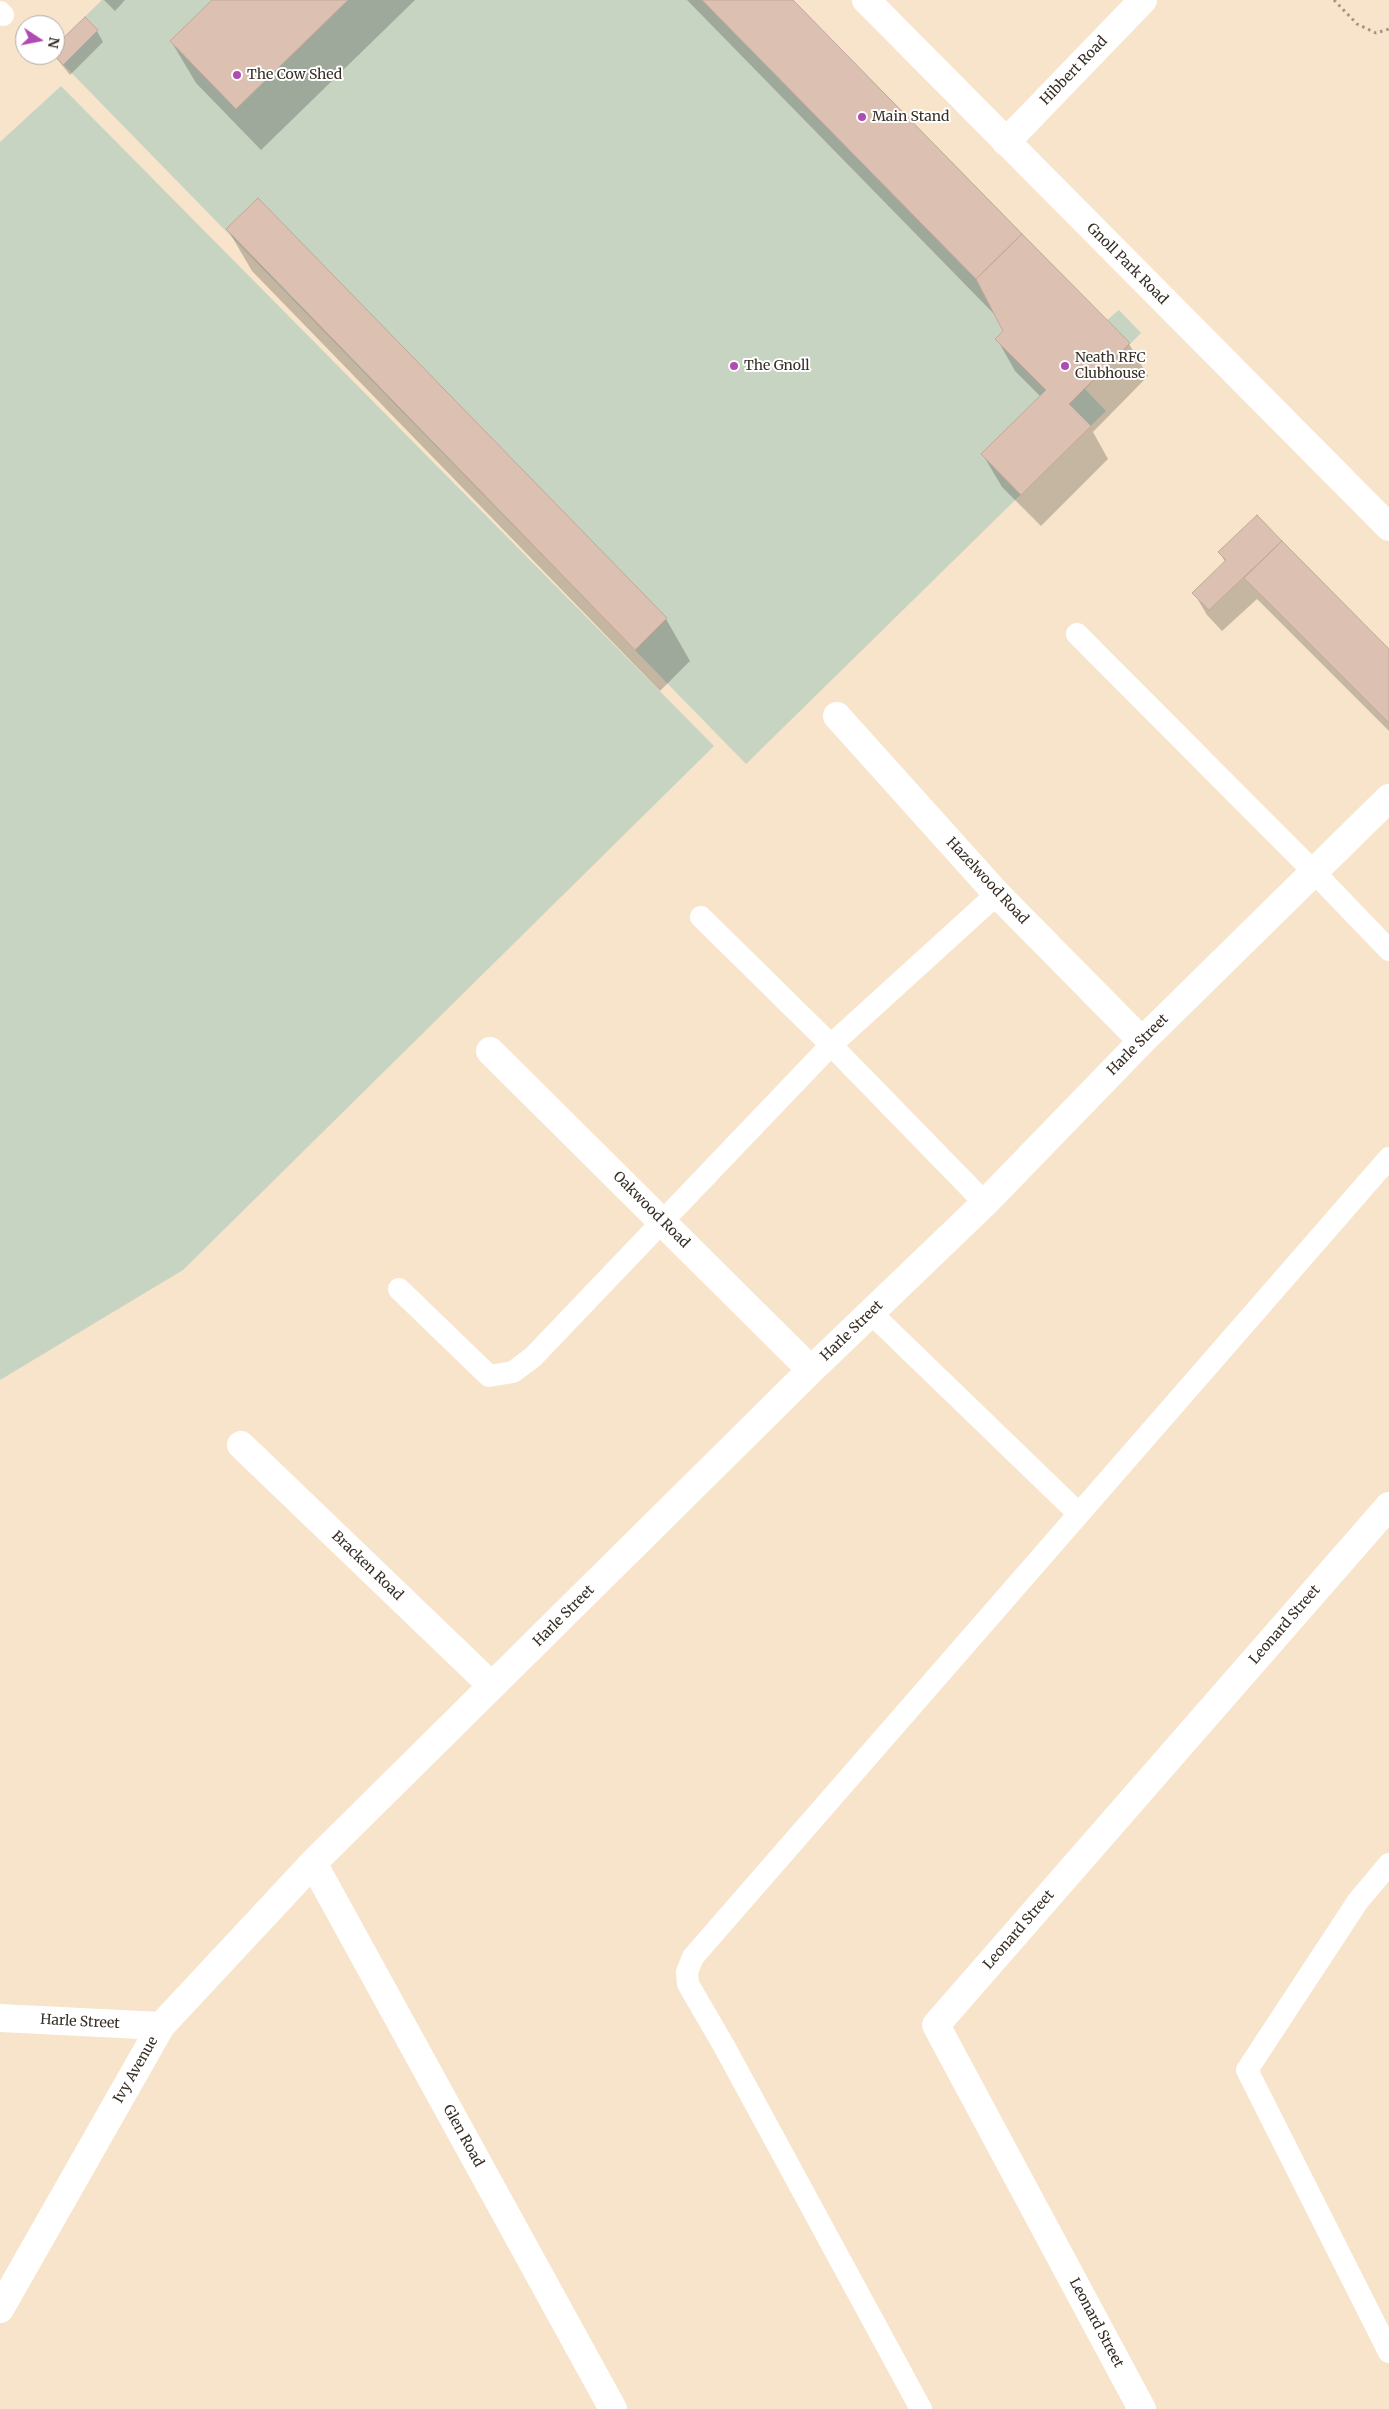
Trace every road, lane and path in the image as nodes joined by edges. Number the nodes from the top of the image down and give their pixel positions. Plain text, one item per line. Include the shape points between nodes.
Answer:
1 (866, 0) edge
2 (1143, 0) edge
3 (1334, 0) edge
4 (1389, 30) edge
5 (1006, 142) junction
6 (1389, 527) edge
7 (1077, 634) dead end
8 (837, 716) dead end
9 (1389, 798) edge
10 (1314, 872) junction
11 (997, 894) junction
12 (701, 917) dead end
13 (1389, 950) edge
14 (1142, 1041) junction
15 (831, 1045) junction
16 (490, 1051) dead end
17 (1389, 1158) edge
18 (985, 1203) junction
19 (662, 1222) junction
20 (398, 1288) dead end
21 (871, 1313) junction
22 (812, 1370) junction
23 (241, 1445) dead end
24 (1389, 1506) edge
25 (1079, 1514) junction
26 (492, 1686) junction
27 (313, 1863) junction
28 (1389, 1864) edge
29 (0, 2018) edge
30 (161, 2026) junction
31 (0, 2308) edge
32 (1389, 2352) edge
33 (614, 2409) edge
34 (921, 2409) edge
35 (1142, 2409) edge

1 - 5 street, Gnoll Park Road
2 - 5 street, Hibbert Road
3 - 4 path via 1358,24 1376,33
5 - 6 street, Gnoll Park Road
7 - 10 lane
8 - 11 street, Hazelwood Road
9 - 10 street, Harle Street
10 - 13 lane
10 - 14 street, Harle Street
11 - 14 street, Hazelwood Road
11 - 15 lane
12 - 15 lane
14 - 18 street, Harle Street
15 - 18 lane
15 - 19 lane
16 - 19 street, Oakwood Road
17 - 25 lane
18 - 21 street, Harle Street
19 - 20 lane via 533,1357 513,1372 489,1376
19 - 22 street, Oakwood Road
21 - 22 street, Harle Street
21 - 25 lane
22 - 26 street, Harle Street
23 - 26 street, Bracken Road
24 - 35 street, Leonard Street via 936,2025
25 - 34 lane via 693,1957 687,1972 688,1984
26 - 27 street, Harle Street
27 - 30 street, Ivy Avenue
27 - 33 street, Glen Road
28 - 32 lane via 1358,1901 1247,2070
29 - 30 street, Harle Street
30 - 31 street, Ivy Avenue

